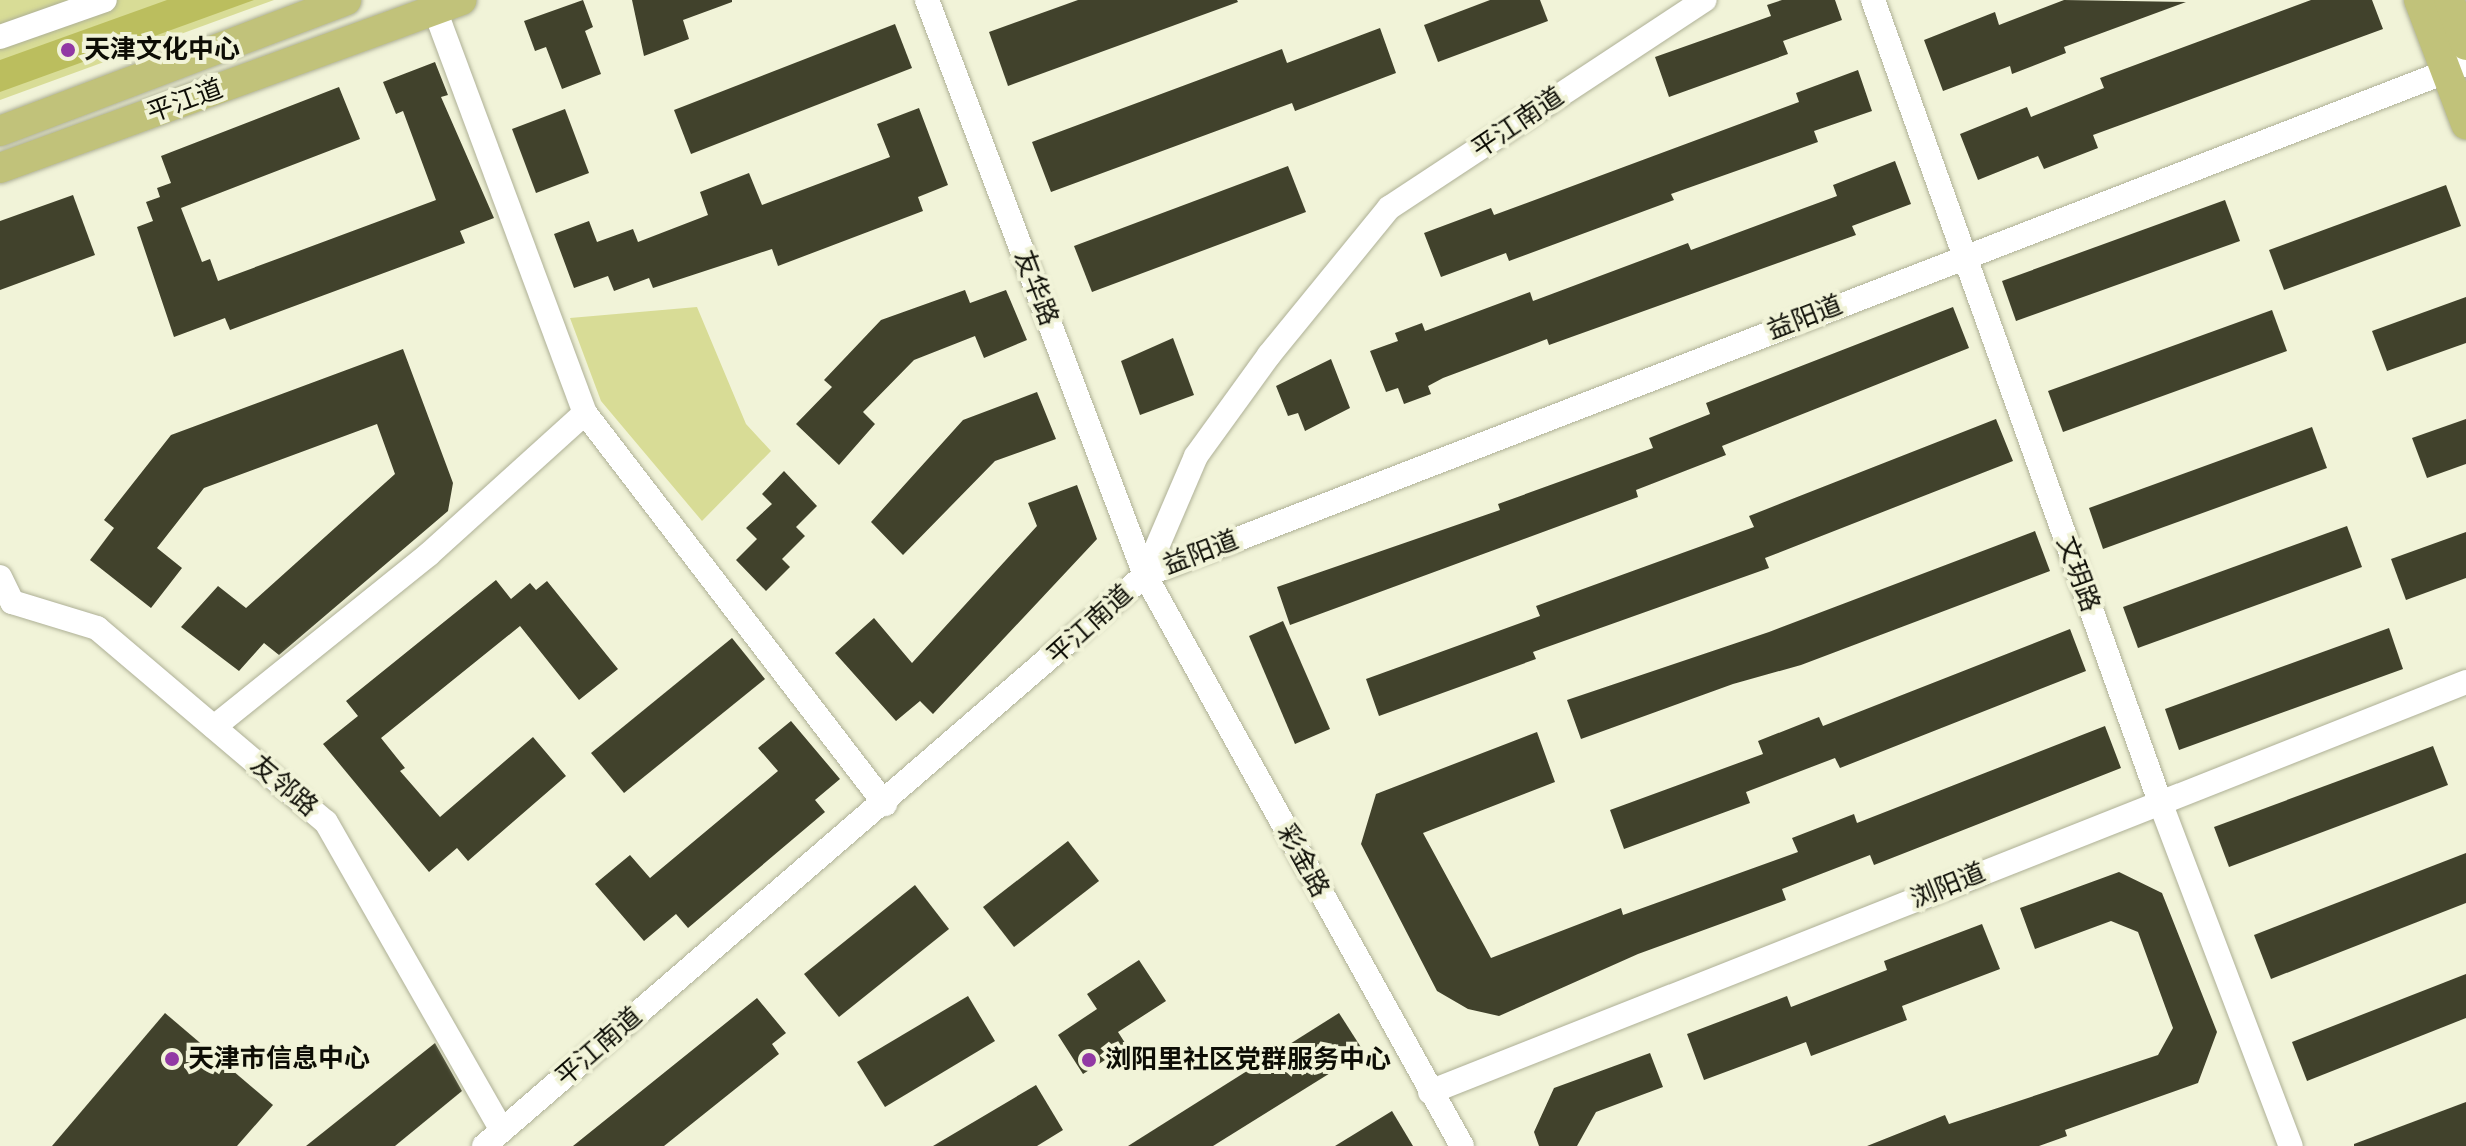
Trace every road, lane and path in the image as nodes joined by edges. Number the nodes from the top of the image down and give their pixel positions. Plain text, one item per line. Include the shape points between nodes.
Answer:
1 (105, 0) edge
2 (346, 0) edge
3 (927, 0) edge
4 (1705, 0) edge
5 (1873, 0) edge
6 (2419, 0) edge
7 (2449, 0) edge
8 (448, 5) edge
9 (0, 37) edge
10 (2466, 45) edge
11 (2456, 67) edge
12 (2466, 124) edge
13 (0, 131) edge
14 (0, 168) edge
15 (1965, 255) junction
16 (585, 413) junction
17 (1145, 575) junction
18 (0, 577) edge
19 (2466, 682) edge
20 (214, 727) junction
21 (2160, 802) junction
22 (885, 804) junction
23 (1430, 1092) junction
24 (493, 1138) edge
25 (1462, 1146) edge
26 (2291, 1146) edge

1 - 9 street
2 - 13 main road, 平江道
3 - 17 street, 友华路
4 - 17 street, 平江南道 via 1389,208 1269,355 1196,456
5 - 15 street, 文玥路
6 - 11 main road
7 - 10 main road
8 - 14 main road, 平江道
8 - 16 street
11 - 12 main road
11 - 15 street, 益阳道
15 - 17 street, 益阳道
15 - 21 street, 文玥路
16 - 20 street via 429,554
16 - 22 street
17 - 22 street, 平江南道
17 - 23 street, 彩金路
18 - 20 street, 友邻路 via 12,602 97,628
19 - 21 street, 浏阳道
20 - 24 street, 友邻路 via 326,822
21 - 23 street, 浏阳道
21 - 26 street, 文玥路
22 - 24 street, 平江南道
23 - 25 street, 彩金路

